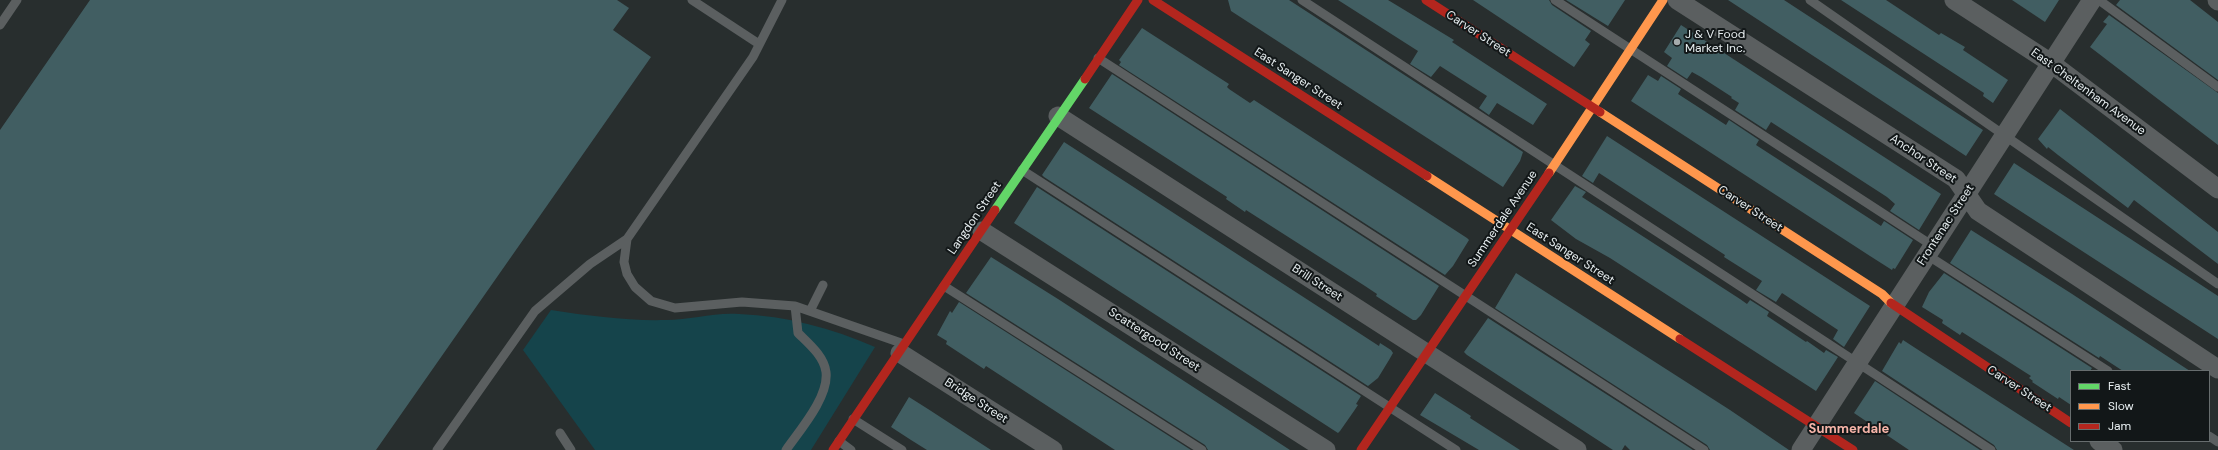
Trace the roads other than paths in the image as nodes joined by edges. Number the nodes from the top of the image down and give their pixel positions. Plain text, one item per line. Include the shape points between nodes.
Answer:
1 (17, 0) edge
2 (692, 0) edge
3 (782, 0) edge
4 (1138, 0) edge
5 (1153, 0) edge
6 (1302, 0) edge
7 (1426, 0) edge
8 (1555, 0) edge
9 (1663, 0) edge
10 (1677, 0) edge
11 (1810, 0) edge
12 (1954, 0) edge
13 (2092, 0) edge
14 (2099, 0) edge
15 (0, 25) edge
16 (759, 44) junction
17 (1631, 49) junction
18 (1098, 58) junction
19 (2051, 63) junction
20 (2218, 87) edge
21 (1591, 108) junction
22 (1058, 116) junction
23 (2005, 135) junction
24 (1554, 164) junction
25 (1021, 170) junction
26 (2218, 189) edge
27 (1967, 193) junction
28 (1511, 230) junction
29 (982, 231) junction
30 (627, 239) junction
31 (1930, 250) junction
32 (2218, 284) edge
33 (822, 285) dead end
34 (944, 286) junction
35 (1466, 295) junction
36 (795, 306) junction
37 (1894, 306) junction
38 (810, 311) junction
39 (903, 348) junction
40 (1426, 353) junction
41 (1858, 362) junction
42 (2218, 369) edge
43 (2107, 370) edge
44 (1390, 407) junction
45 (853, 419) junction
46 (2070, 422) edge
47 (1816, 426) junction
48 (560, 433) dead end
49 (839, 441) junction
50 (2101, 442) edge
51 (438, 450) edge
52 (571, 450) edge
53 (786, 450) edge
54 (833, 450) edge
55 (851, 450) edge
56 (902, 450) edge
57 (1053, 450) edge
58 (1202, 450) edge
59 (1326, 450) edge
60 (1361, 450) edge
61 (1456, 450) edge
62 (1577, 450) edge
63 (1704, 450) edge
64 (1801, 450) edge
65 (1853, 450) edge
66 (1991, 450) edge
67 (2113, 450) edge

1 - 15 lane
2 - 16 lane
3 - 16 lane
4 - 18 street, Langdon Street
5 - 28 street, East Sanger Street
6 - 24 lane
7 - 21 street, Carver Street
8 - 17 lane
9 - 17 street, Summerdale Avenue
10 - 27 street, Anchor Street via 1956,179
11 - 23 lane
12 - 19 street, East Cheltenham Avenue
13 - 19 street, Frontenac Street
14 - 20 lane
16 - 30 lane via 753,57
17 - 21 street, Summerdale Avenue
17 - 31 lane
18 - 22 street, Langdon Street
18 - 35 lane
19 - 23 street, Frontenac Street
19 - 26 street, East Cheltenham Avenue
21 - 24 street, Summerdale Avenue
21 - 37 street, Carver Street via 1882,294
22 - 25 street, Langdon Street
22 - 40 street, Brill Street
23 - 27 street, Frontenac Street
23 - 32 lane
24 - 28 street, Summerdale Avenue
24 - 41 lane
25 - 29 street, Langdon Street
25 - 44 lane
27 - 31 street, Frontenac Street
27 - 42 street, Anchor Street via 1978,210
28 - 35 street, Summerdale Avenue
28 - 47 street, East Sanger Street
29 - 34 street, Langdon Street
29 - 59 street, Scattergood Street
30 - 36 lane via 624,262 627,274 634,287 651,301 676,308 742,302
30 - 51 lane via 590,264 535,311
31 - 37 street, Frontenac Street
31 - 43 lane
33 - 38 lane
34 - 39 street, Langdon Street
34 - 58 lane
35 - 40 street, Summerdale Avenue
35 - 63 lane
36 - 38 lane
36 - 53 lane via 798,332 816,351 826,371 825,392
37 - 41 street, Frontenac Street
37 - 46 street, Carver Street
38 - 39 lane
39 - 45 street, Langdon Street
39 - 57 street, Bridge Street
40 - 44 street, Summerdale Avenue
40 - 62 street, Brill Street
41 - 47 street, Frontenac Street
41 - 66 lane
44 - 60 street, Summerdale Avenue
44 - 61 lane
45 - 49 street, Langdon Street
45 - 56 lane
47 - 64 street, Frontenac Street
47 - 65 street, East Sanger Street
48 - 52 lane
49 - 54 street, Langdon Street
49 - 55 lane
50 - 67 street

